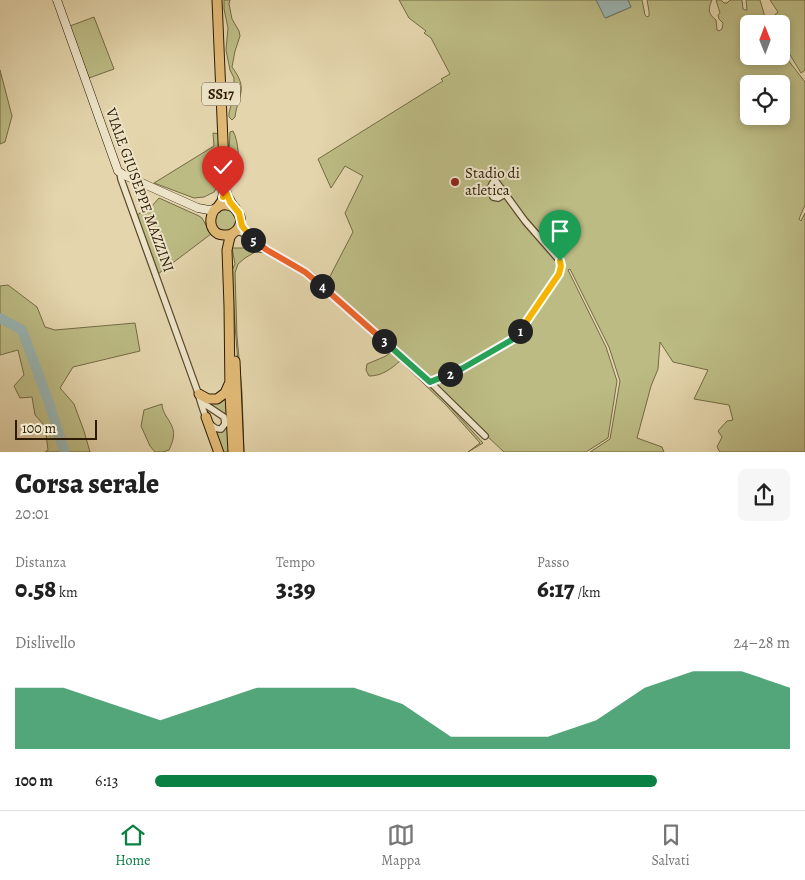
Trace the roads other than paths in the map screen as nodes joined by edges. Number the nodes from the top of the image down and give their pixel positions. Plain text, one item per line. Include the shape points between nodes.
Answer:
1 (57, 0) edge
2 (218, 0) edge
3 (120, 173) junction
4 (132, 179) junction
5 (225, 189) junction
6 (125, 191) junction
7 (505, 194) dead end
8 (198, 208) junction
9 (216, 208) junction
10 (235, 208) junction
11 (240, 222) junction
12 (211, 224) junction
13 (234, 233) junction
14 (219, 234) junction
15 (251, 238) junction
16 (227, 250) junction
17 (230, 306) junction
18 (230, 381) junction
19 (430, 382) junction
20 (198, 392) junction
21 (206, 416) junction
22 (484, 436) dead end
23 (219, 452) edge
24 (233, 452) edge
25 (239, 452) edge

1 - 3 main road, VIALE GIUSEPPE MAZZINI
2 - 5 main road, SS17
3 - 4 main road
3 - 6 street, VIALE GIUSEPPE MAZZINI
4 - 6 street
4 - 8 main road
5 - 9 main road, SS17 via 222,202
5 - 10 main road, SS17
6 - 20 street, VIALE GIUSEPPE MAZZINI
7 - 19 street via 560,261 559,274 515,338 463,368
8 - 9 main road
8 - 12 main road
9 - 10 main road via 226,205
9 - 12 main road
10 - 11 main road
11 - 13 main road
11 - 15 street
12 - 14 main road
13 - 14 main road
13 - 15 street via 243,233
13 - 16 main road
14 - 16 main road
15 - 19 street via 310,275
16 - 17 main road
17 - 18 main road
17 - 25 main road
18 - 20 main road via 225,393 217,399 208,399
18 - 24 main road
19 - 22 street
20 - 21 street, VIALE GIUSEPPE MAZZINI
20 - 21 street, VIALE GIUSEPPE MAZZINI via 206,405 223,416 224,426 220,430 215,429
21 - 23 main road

